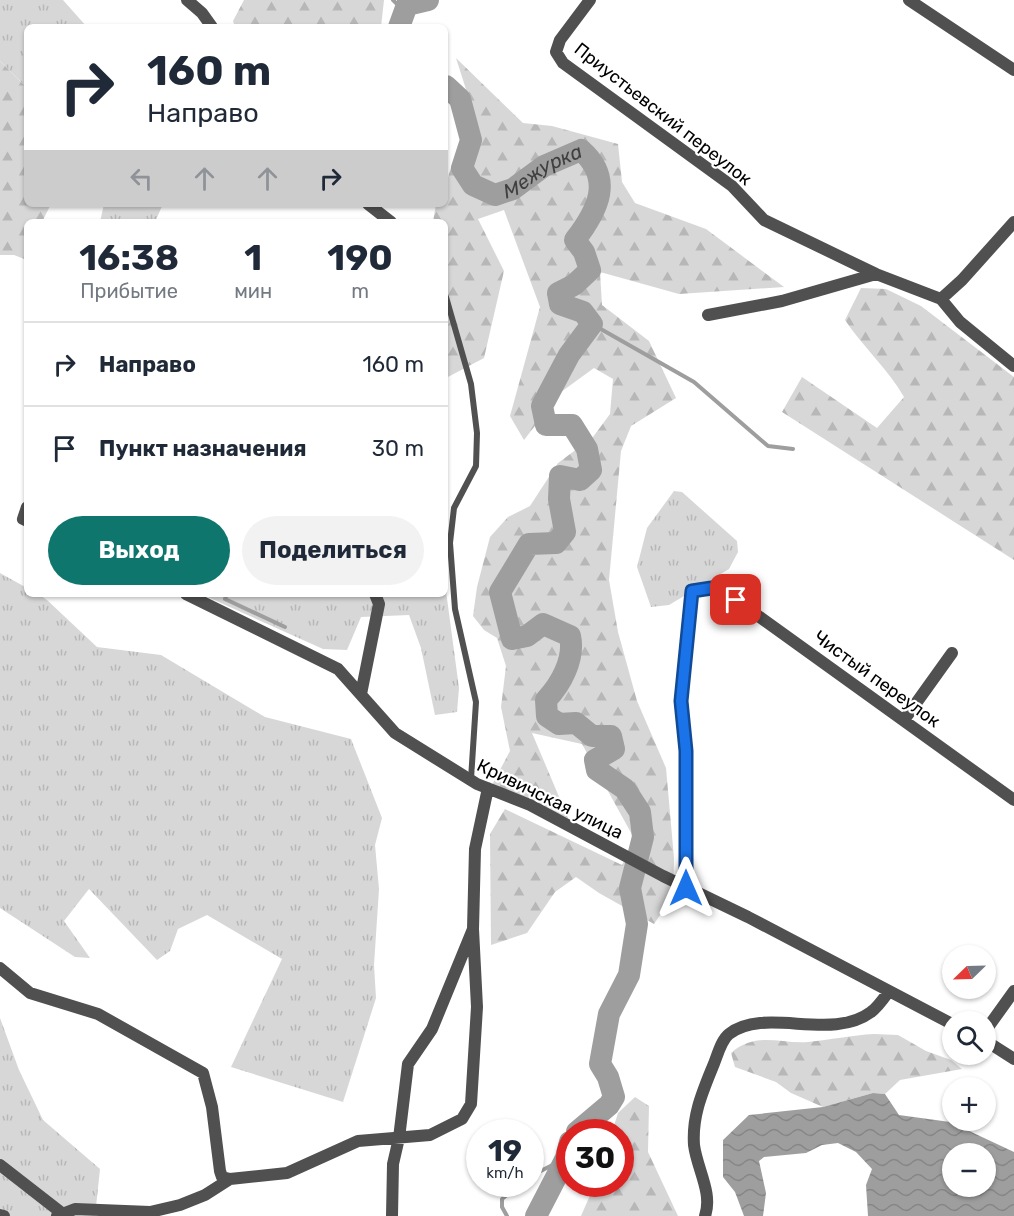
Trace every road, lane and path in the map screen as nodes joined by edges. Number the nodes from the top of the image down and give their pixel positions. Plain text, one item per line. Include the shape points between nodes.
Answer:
1 (187, 0) edge
2 (590, 0) edge
3 (909, 0) edge
4 (209, 24) edge
5 (1014, 70) edge
6 (372, 207) edge
7 (387, 219) edge
8 (1014, 222) edge
9 (876, 274) junction
10 (941, 299) junction
11 (448, 304) edge
12 (708, 315) dead end
13 (1014, 366) edge
14 (376, 597) edge
15 (208, 598) edge
16 (952, 653) dead end
17 (361, 694) junction
18 (904, 720) junction
19 (471, 780) junction
20 (488, 788) junction
21 (1014, 800) edge
22 (686, 888) junction
23 (473, 930) junction
24 (0, 968) edge
25 (889, 991) junction
26 (1014, 992) edge
27 (996, 1016) edge
28 (942, 1019) edge
29 (996, 1047) edge
30 (1014, 1059) edge
31 (399, 1138) junction
32 (0, 1165) edge
33 (230, 1179) junction
34 (60, 1215) edge
35 (392, 1216) edge
36 (705, 1216) edge

1 - 4 street
2 - 9 street, Приустьевский переулок via 560,40 556,52 563,63 732,186 764,220
3 - 5 street
6 - 7 street
8 - 10 street
9 - 10 street, Приустьевский переулок
9 - 12 street via 782,301
10 - 13 street via 960,322
11 - 19 lane via 471,384 477,433 476,466 454,508 450,543 456,609 476,702
14 - 17 street via 379,604
15 - 17 street, Кривичская улица via 338,669
16 - 18 street
17 - 19 street, Кривичская улица via 395,733
18 - 21 street, Чистый переулок
18 - 22 street, Чистый переулок via 718,587 692,591 681,701 686,751
19 - 20 street, Кривичская улица
20 - 22 street, Кривичская улица via 530,805
20 - 23 street via 476,849
22 - 25 street, Кривичская улица
23 - 31 street via 432,1029 408,1064
23 - 31 street via 477,1007 471,1104 462,1119 448,1126 430,1134
24 - 33 street via 30,993 98,1014 203,1073 212,1107 219,1172
25 - 28 street, Кривичская улица
25 - 36 street via 871,1012 854,1020 832,1025 760,1024 727,1035 693,1119 699,1172 709,1199
26 - 27 street
29 - 30 street
31 - 33 street via 358,1142 287,1173
31 - 35 street via 393,1164
32 - 34 street
33 - 34 street via 206,1195 160,1210 75,1209

